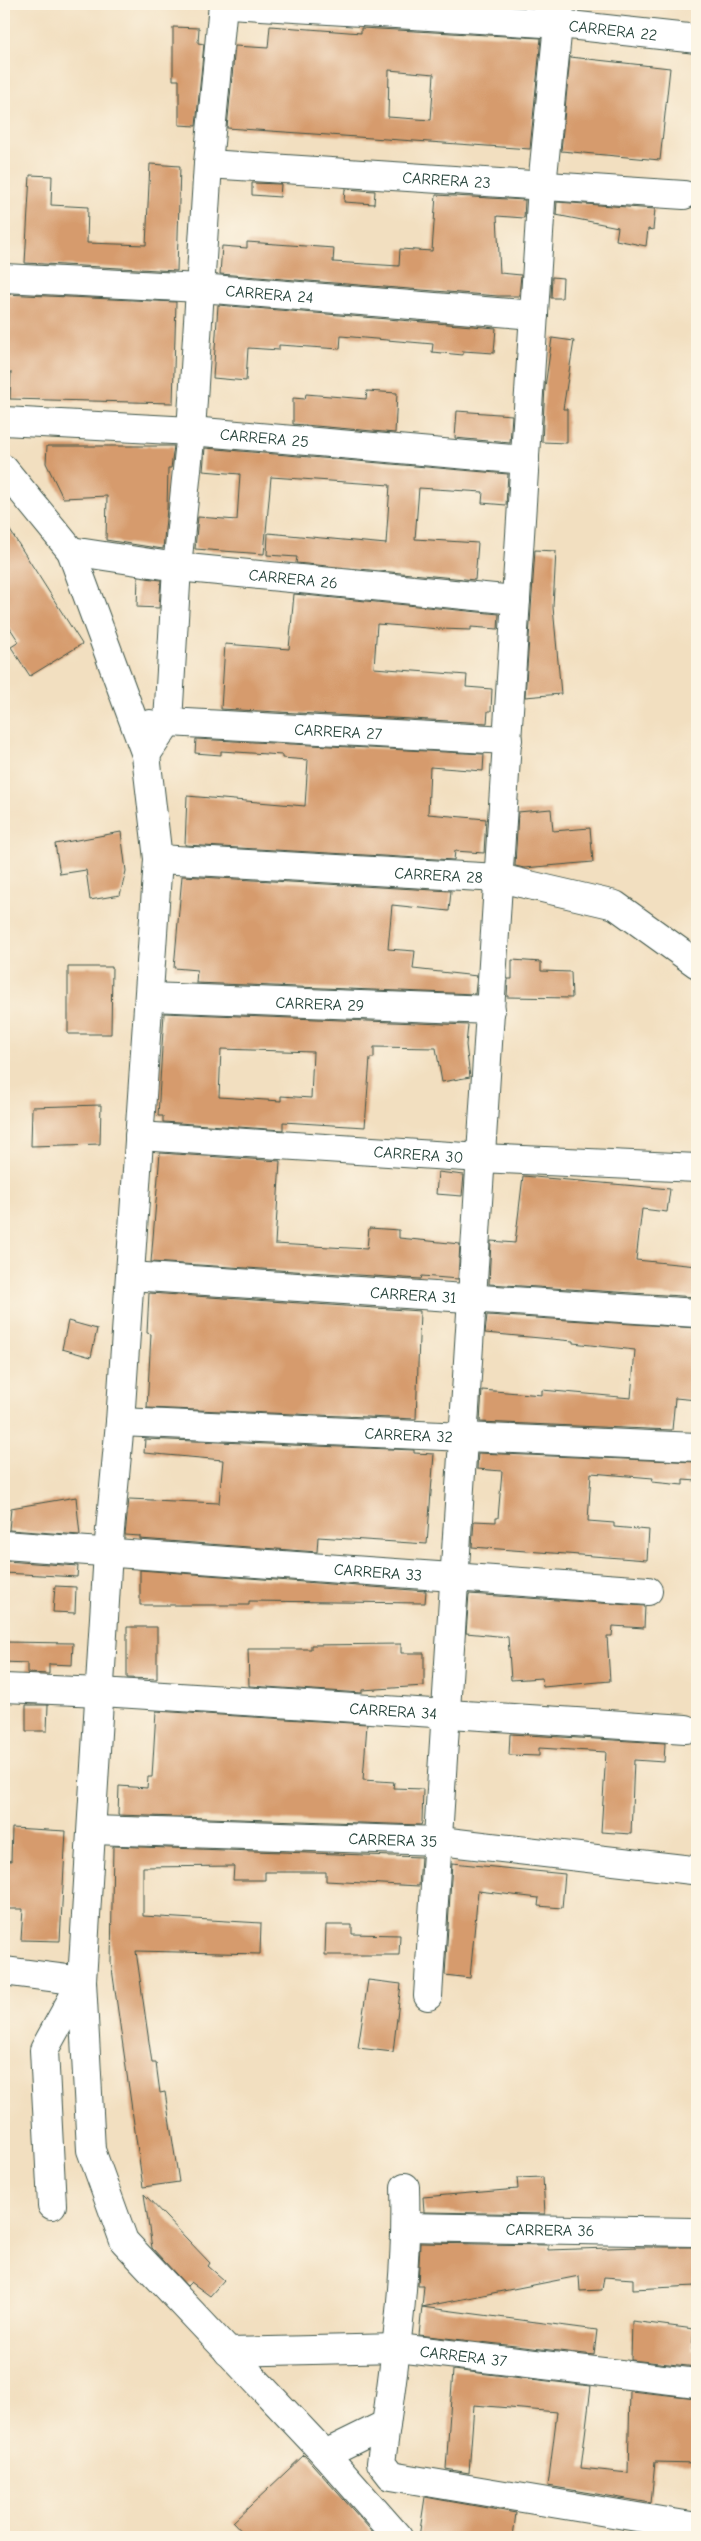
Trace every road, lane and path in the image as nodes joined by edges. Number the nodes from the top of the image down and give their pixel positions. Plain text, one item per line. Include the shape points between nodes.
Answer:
1 (222, 4) edge
2 (229, 4) edge
3 (560, 14) edge
4 (697, 40) edge
5 (208, 164) junction
6 (542, 186) junction
7 (684, 195) dead end
8 (4, 278) edge
9 (200, 288) junction
10 (534, 315) junction
11 (4, 421) edge
12 (190, 431) junction
13 (525, 460) junction
14 (4, 468) edge
15 (71, 551) junction
16 (177, 567) junction
17 (516, 600) junction
18 (134, 720) junction
19 (168, 722) junction
20 (508, 740) junction
21 (146, 755) junction
22 (158, 859) junction
23 (499, 878) junction
24 (697, 964) edge
25 (149, 997) junction
26 (491, 1010) junction
27 (140, 1136) junction
28 (481, 1158) junction
29 (697, 1168) edge
30 (130, 1276) junction
31 (472, 1299) junction
32 (697, 1313) edge
33 (120, 1422) junction
34 (464, 1437) junction
35 (697, 1446) edge
36 (4, 1545) edge
37 (108, 1552) junction
38 (455, 1577) junction
39 (648, 1590) dead end
40 (4, 1688) edge
41 (101, 1692) junction
42 (446, 1715) junction
43 (686, 1729) dead end
44 (92, 1830) junction
45 (440, 1841) junction
46 (692, 1870) dead end
47 (4, 1971) edge
48 (82, 1981) junction
49 (428, 1996) dead end
50 (405, 2187) dead end
51 (52, 2205) dead end
52 (406, 2227) junction
53 (694, 2232) dead end
54 (398, 2348) junction
55 (228, 2352) junction
56 (697, 2383) edge
57 (386, 2424) junction
58 (325, 2454) junction
59 (697, 2527) edge
60 (398, 2537) edge

1 - 5 street
2 - 3 street, CARRERA 22
3 - 4 street, CARRERA 22
3 - 6 street
5 - 6 street, CARRERA 23
5 - 9 street
6 - 7 street, CARRERA 23
6 - 10 street
8 - 9 street, CARRERA 24
9 - 10 street, CARRERA 24
9 - 12 street
10 - 13 street
11 - 12 street, CARRERA 25
12 - 13 street, CARRERA 25
12 - 16 street
13 - 17 street
14 - 15 street
15 - 16 street, CARRERA 26
15 - 18 street
16 - 17 street, CARRERA 26
16 - 19 street
17 - 20 street
18 - 19 street, CARRERA 27 via 157,725
18 - 21 street
19 - 20 street, CARRERA 27
19 - 21 street
20 - 23 street
21 - 22 street
22 - 23 street, CARRERA 28
22 - 25 street
23 - 24 street, CARRERA 28 via 615,905
23 - 26 street
25 - 26 street, CARRERA 29
25 - 27 street
26 - 28 street
27 - 28 street, CARRERA 30
27 - 30 street
28 - 29 street, CARRERA 30
28 - 31 street
30 - 31 street, CARRERA 31
30 - 33 street
31 - 32 street, CARRERA 31
31 - 34 street
33 - 34 street, CARRERA 32
33 - 37 street
34 - 35 street, CARRERA 32
34 - 38 street
36 - 37 street, CARRERA 33
37 - 38 street, CARRERA 33
37 - 41 street
38 - 39 street, CARRERA 33
38 - 42 street
40 - 41 street, CARRERA 34
41 - 42 street, CARRERA 34
41 - 44 street
42 - 43 street, CARRERA 34
42 - 45 street
44 - 45 street, CARRERA 35
44 - 48 street
45 - 46 street, CARRERA 35
45 - 49 street
47 - 48 street
48 - 51 street via 44,2050
48 - 55 street via 91,2150 124,2241
50 - 52 street
52 - 53 street, CARRERA 36
52 - 54 street
54 - 55 street, CARRERA 37
54 - 56 street, CARRERA 37
54 - 57 street
55 - 58 street
57 - 58 street
57 - 59 street via 381,2463 391,2476
58 - 60 street

